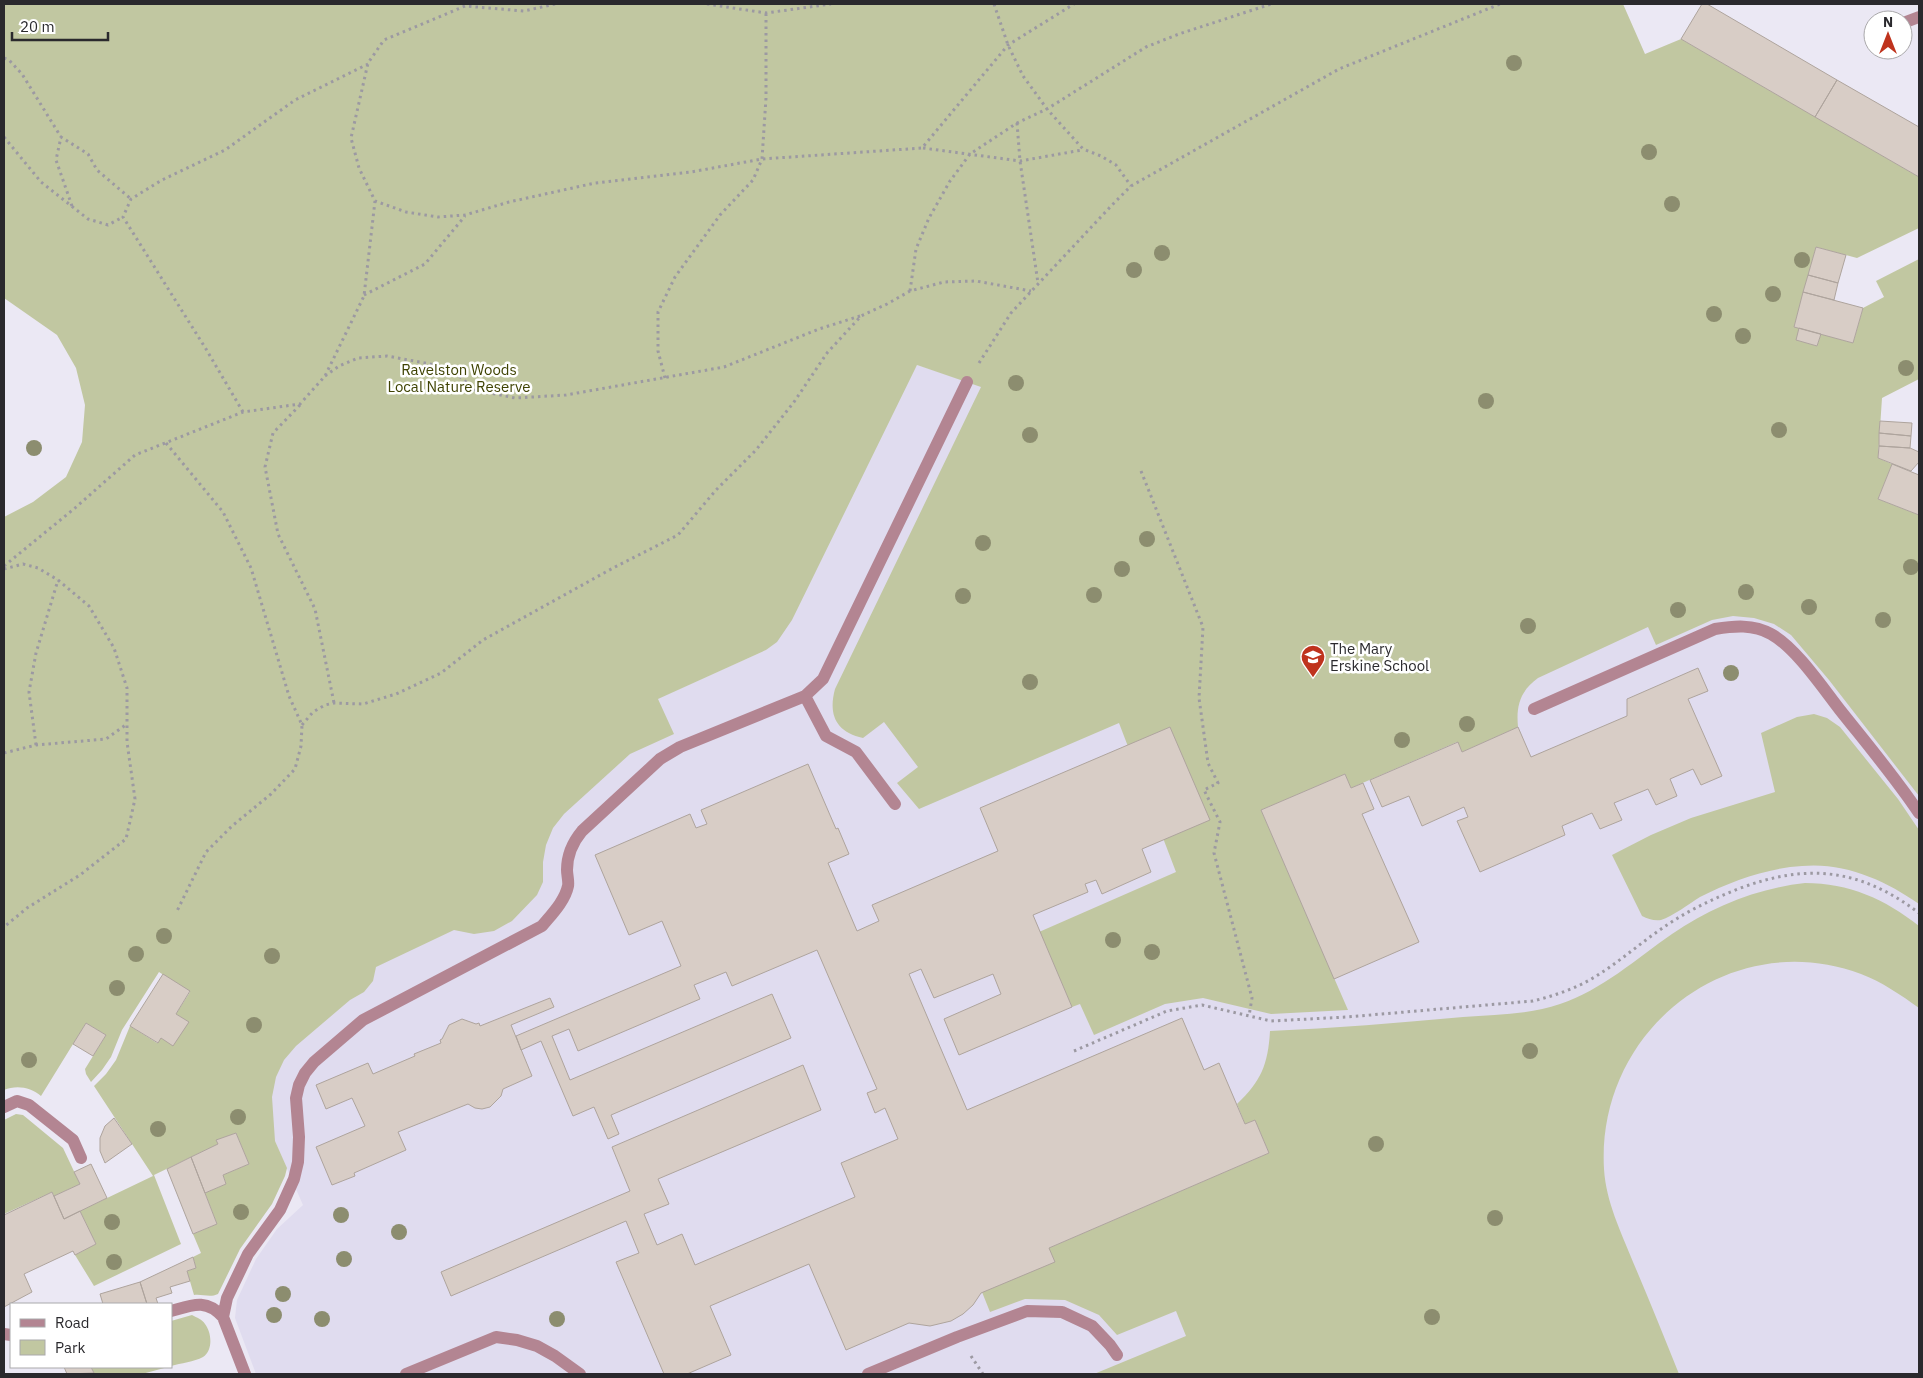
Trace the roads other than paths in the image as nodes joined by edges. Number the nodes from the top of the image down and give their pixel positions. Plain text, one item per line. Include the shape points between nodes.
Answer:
1 (967, 382) road end
2 (805, 696) junction
3 (1534, 709) dead end
4 (895, 804) dead end
5 (1919, 813) edge
6 (4, 1106) edge
7 (81, 1158) dead end
8 (172, 1311) edge
9 (223, 1316) junction
10 (1117, 1355) dead end
11 (245, 1374) edge
12 (406, 1374) edge
13 (580, 1374) edge
14 (868, 1374) edge

1 - 2 street via 823,679
2 - 4 street via 826,736 856,752
2 - 9 street via 680,747 660,759 574,840 567,864 568,887 542,926 363,1020 314,1062 299,1085 296,1098 299,1137 294,1179 280,1210 248,1254 234,1281
3 - 5 street via 1715,630 1733,626 1752,627 1785,643
6 - 7 street via 17,1102 29,1105 72,1140
8 - 9 street via 201,1304 210,1306
9 - 11 street
10 - 14 street via 1092,1326 1062,1312 1027,1311
12 - 13 street via 496,1337 537,1346

